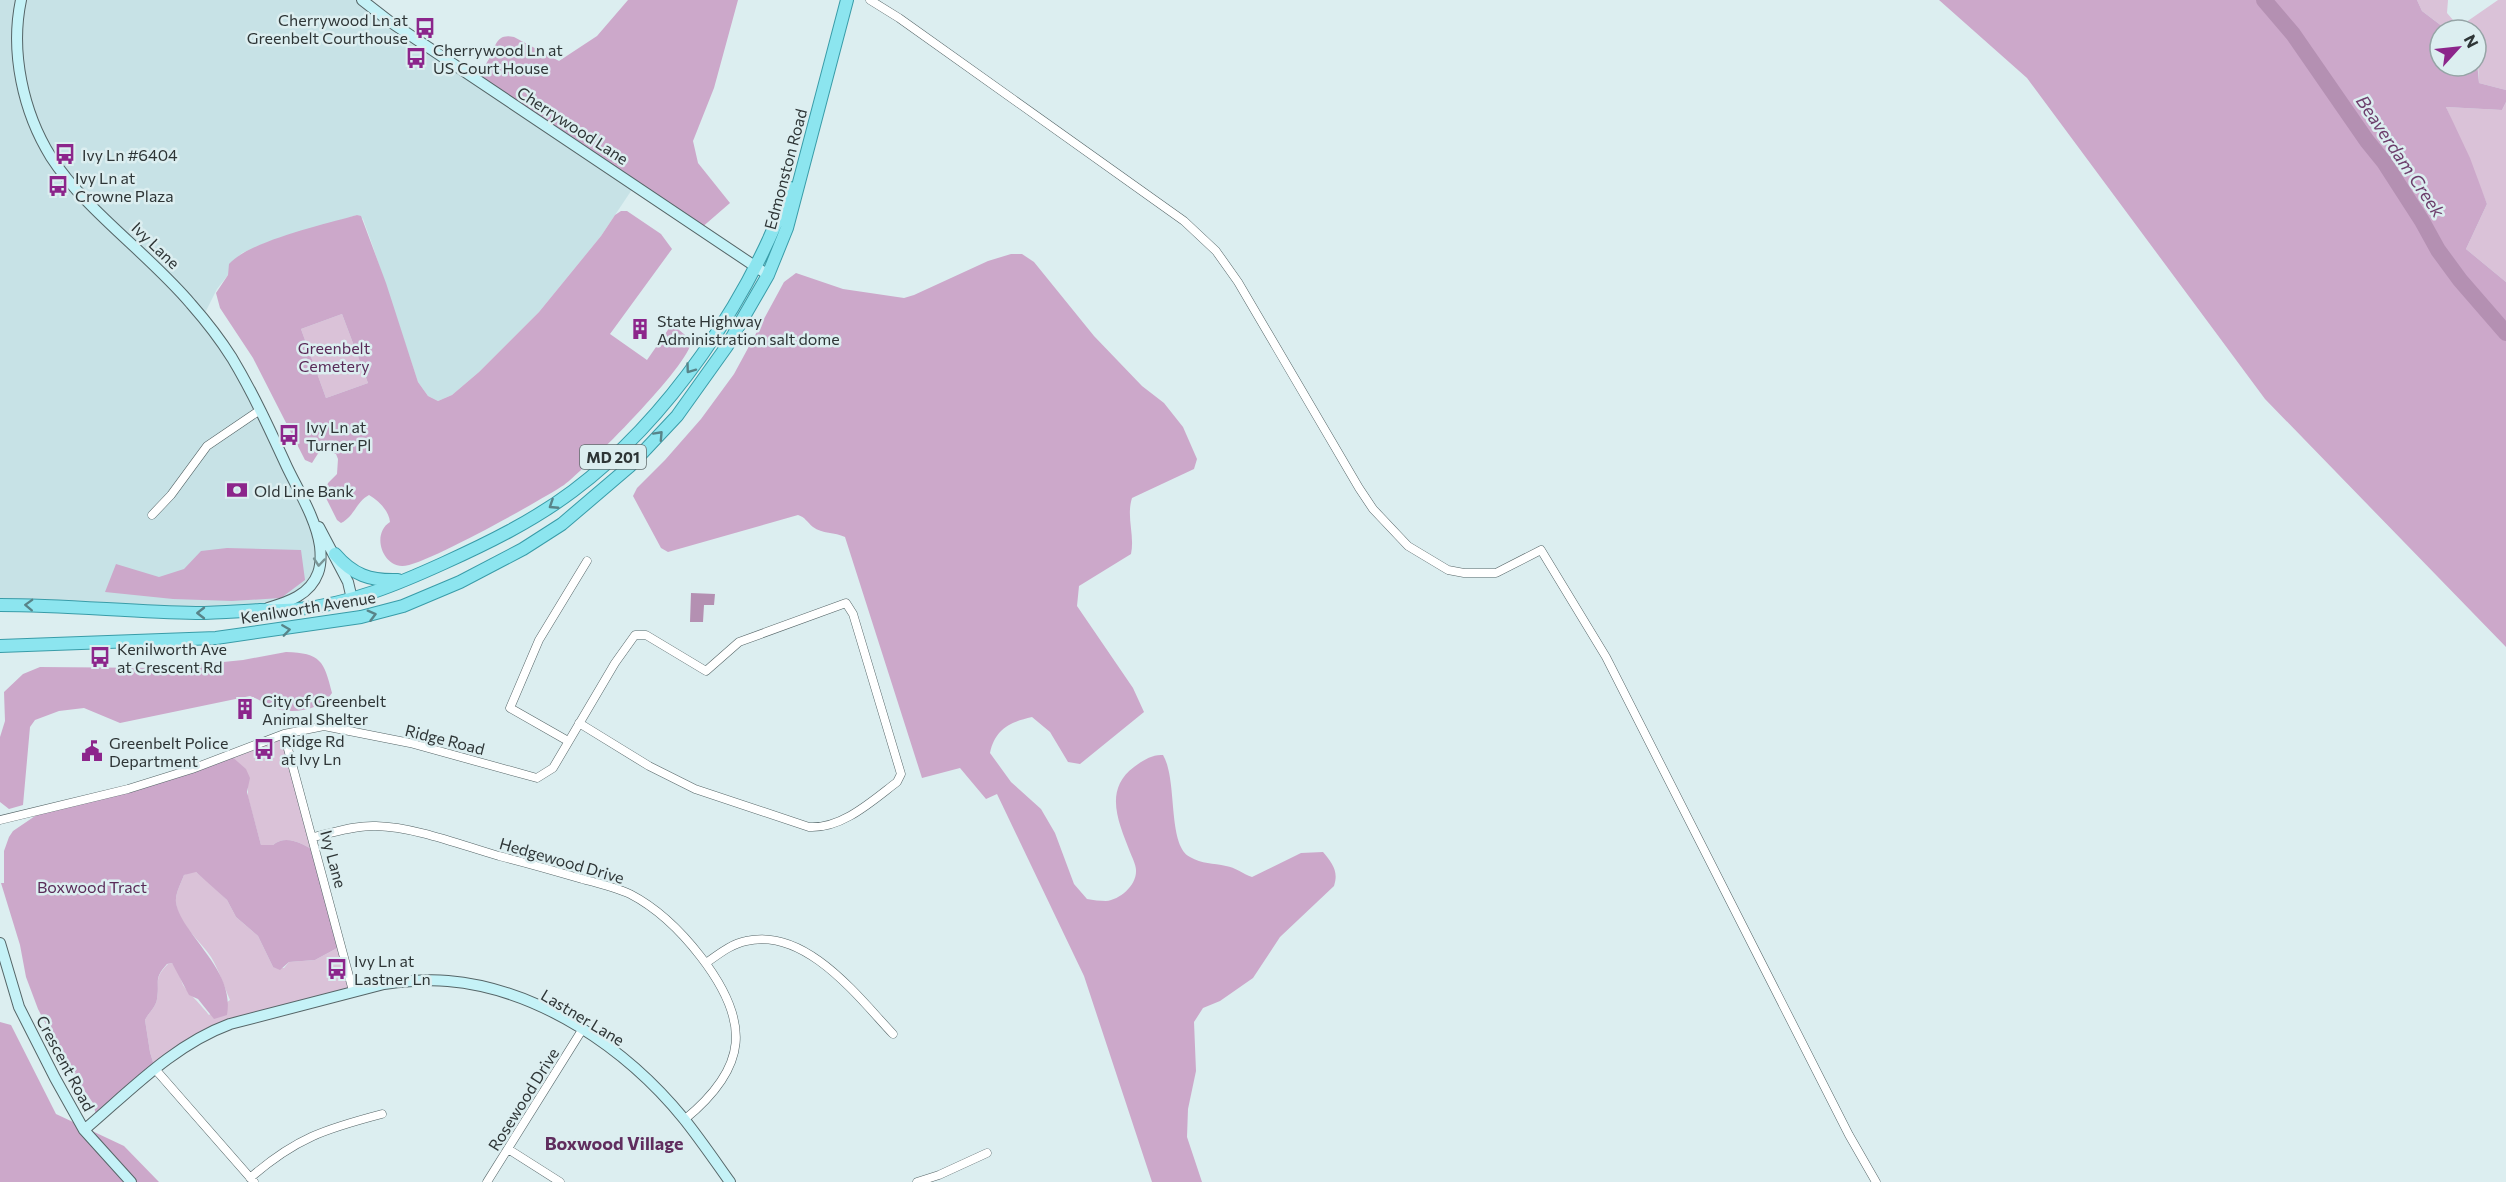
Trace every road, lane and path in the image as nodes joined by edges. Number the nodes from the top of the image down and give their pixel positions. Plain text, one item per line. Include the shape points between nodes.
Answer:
1 (21, 0) edge
2 (362, 0) edge
3 (847, 0) edge
4 (870, 0) edge
5 (829, 70) junction
6 (755, 266) junction
7 (768, 275) junction
8 (260, 410) junction
9 (306, 506) junction
10 (152, 515) dead end
11 (335, 554) junction
12 (587, 561) dead end
13 (408, 579) junction
14 (352, 599) junction
15 (0, 605) edge
16 (259, 610) junction
17 (315, 626) junction
18 (0, 646) edge
19 (579, 723) junction
20 (284, 734) junction
21 (568, 741) junction
22 (0, 820) edge
23 (313, 837) junction
24 (0, 942) edge
25 (706, 963) junction
26 (353, 991) junction
27 (582, 1030) junction
28 (893, 1034) dead end
29 (155, 1069) junction
30 (382, 1114) dead end
31 (684, 1120) junction
32 (84, 1130) junction
33 (508, 1149) junction
34 (987, 1153) dead end
35 (252, 1180) edge
36 (131, 1182) edge
37 (487, 1182) edge
38 (560, 1182) edge
39 (730, 1182) edge
40 (917, 1182) edge
41 (1876, 1182) edge

1 - 8 street, Ivy Lane via 18,43 22,80 27,105 50,155 81,194 194,306 232,358
2 - 6 street, Cherrywood Lane
3 - 5 main road, Edmonston Road / MD 201
4 - 41 street via 1203,237 1238,282 1373,509 1408,546 1448,570 1464,573 1496,573 1541,550 1606,657
5 - 6 main road, Edmonston Road / MD 201 via 778,221
5 - 7 main road, Edmonston Road / MD 201 via 787,228
6 - 7 street, Cherrywood Lane
6 -> 13 main road, Kenilworth Avenue / MD 201 via 712,338 667,400 598,470 528,520
17 -> 7 main road, Kenilworth Avenue / MD 201 via 383,612 441,591 513,555 562,524 630,466 691,399
8 - 9 street, Ivy Lane
8 - 10 street via 207,446
9 - 11 street, Ivy Lane
9 -> 16 street, Ivy Lane via 320,547 317,575 300,596
11 - 13 main road via 362,576
11 - 14 street, Ivy Lane
12 - 21 street via 539,640 510,708
13 - 14 main road, Kenilworth Avenue / MD 201
14 - 16 main road, Kenilworth Avenue / MD 201 via 299,609
14 - 17 main road via 342,612
16 -> 15 main road, Kenilworth Avenue / MD 201 via 195,613
18 -> 17 main road, Kenilworth Avenue / MD 201 via 216,638
19 - 19 street via 695,789 809,826 826,826 846,818 897,782 901,774 853,614 846,603 739,642 706,671 646,635 634,635
19 - 21 street
20 - 21 street, Ridge Road via 310,727 342,728 537,778 553,768
20 - 22 street, Ridge Road via 192,770
20 - 23 street, Ivy Lane
23 - 25 street, Hedgewood Drive via 359,827 389,827 616,888 671,922
23 - 26 street, Ivy Lane
24 - 32 street, Crescent Road via 19,1007
25 - 28 street via 746,941 786,943 810,954 843,981
25 - 31 street, Hedgewood Drive via 733,1010 735,1049 728,1072 716,1090
26 - 27 street, Lastner Lane via 410,980 472,984 517,997
26 - 29 street, Lastner Lane via 210,1031
27 - 31 street, Lastner Lane via 616,1052
27 - 33 street, Rosewood Drive
29 - 32 street, Lastner Lane
29 - 35 street
30 - 35 street via 331,1127 301,1140 273,1158
31 - 39 street, Lastner Lane
32 - 36 street, Crescent Road
33 - 37 street, Rosewood Drive
33 - 38 street
34 - 40 street

